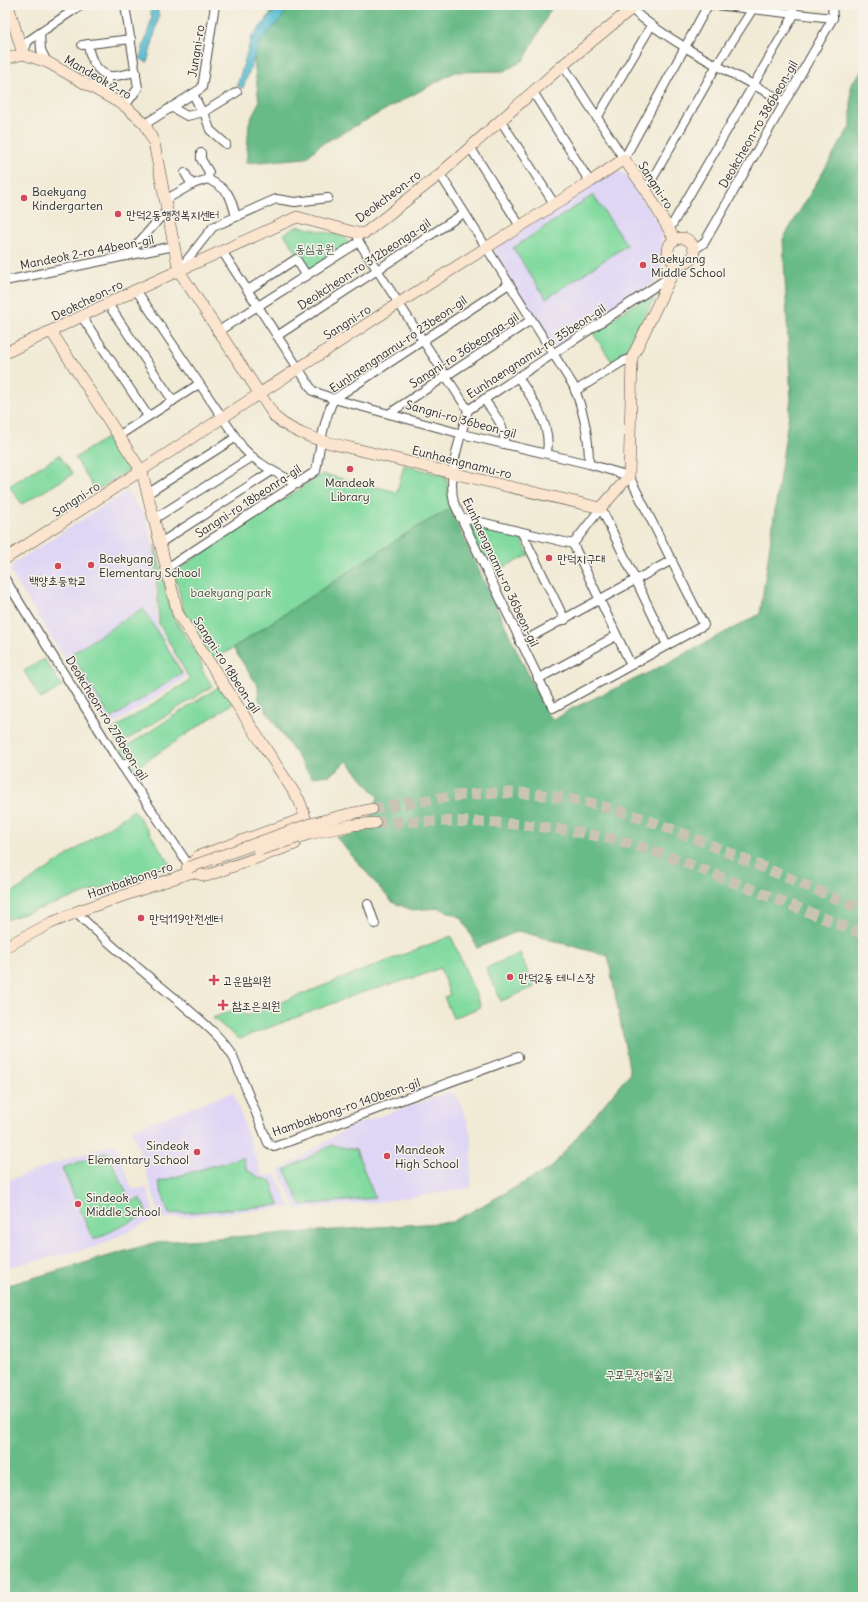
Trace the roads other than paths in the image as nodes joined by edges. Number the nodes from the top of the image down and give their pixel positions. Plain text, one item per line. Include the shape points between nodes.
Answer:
1 (8, 5) edge
2 (80, 5) edge
3 (125, 5) edge
4 (215, 5) edge
5 (708, 5) edge
6 (715, 5) edge
7 (793, 5) edge
8 (832, 5) edge
9 (633, 7) edge
10 (752, 8) edge
11 (794, 14) junction
12 (833, 18) junction
13 (651, 26) junction
14 (40, 32) junction
15 (130, 39) junction
16 (686, 47) junction
17 (23, 54) junction
18 (5, 60) edge
19 (47, 62) junction
20 (563, 65) junction
21 (717, 65) junction
22 (136, 72) junction
23 (110, 76) junction
24 (752, 84) junction
25 (100, 92) junction
26 (237, 92) dead end
27 (533, 92) junction
28 (193, 94) junction
29 (785, 102) junction
30 (125, 106) junction
31 (171, 107) junction
32 (203, 112) junction
33 (598, 118) junction
34 (501, 121) junction
35 (145, 124) junction
36 (226, 144) dead end
37 (470, 147) junction
38 (201, 153) dead end
39 (624, 159) junction
40 (185, 172) dead end
41 (440, 174) junction
42 (208, 179) junction
43 (590, 182) junction
44 (192, 185) junction
45 (646, 190) junction
46 (328, 198) dead end
47 (166, 205) junction
48 (554, 205) junction
49 (464, 213) junction
50 (236, 217) junction
51 (520, 226) junction
52 (669, 230) junction
53 (358, 238) junction
54 (675, 240) junction
55 (174, 246) junction
56 (487, 247) junction
57 (694, 250) junction
58 (222, 251) junction
59 (127, 256) junction
60 (677, 264) junction
61 (378, 270) junction
62 (179, 271) junction
63 (672, 275) junction
64 (307, 276) junction
65 (5, 281) edge
66 (509, 284) junction
67 (136, 290) junction
68 (248, 290) junction
69 (399, 303) junction
70 (108, 304) junction
71 (258, 306) junction
72 (82, 317) junction
73 (531, 320) junction
74 (51, 331) junction
75 (217, 332) junction
76 (277, 336) junction
77 (422, 341) junction
78 (5, 353) edge
79 (554, 354) junction
80 (632, 358) junction
81 (298, 369) junction
82 (445, 375) junction
83 (518, 377) junction
84 (199, 384) junction
85 (575, 391) junction
86 (259, 395) junction
87 (334, 399) junction
88 (484, 400) junction
89 (173, 401) junction
90 (468, 410) junction
91 (390, 413) junction
92 (148, 416) junction
93 (222, 419) junction
94 (462, 434) junction
95 (118, 436) junction
96 (235, 438) junction
97 (321, 440) junction
98 (504, 443) junction
99 (546, 453) junction
100 (252, 457) junction
101 (589, 464) junction
102 (272, 471) junction
103 (142, 472) junction
104 (452, 474) junction
105 (629, 476) junction
106 (298, 484) junction
107 (147, 494) junction
108 (601, 508) junction
109 (460, 517) junction
110 (154, 519) junction
111 (522, 533) junction
112 (160, 543) junction
113 (573, 544) junction
114 (5, 559) edge
115 (672, 560) junction
116 (167, 568) junction
117 (5, 579) edge
118 (635, 580) junction
119 (600, 600) junction
120 (565, 620) junction
121 (616, 636) junction
122 (520, 644) junction
123 (667, 645) junction
124 (631, 665) junction
125 (538, 679) junction
126 (130, 761) dead end
127 (122, 766) junction
128 (372, 810) tunnel mouth
129 (305, 818) junction
130 (351, 820) junction
131 (375, 823) tunnel mouth
132 (191, 870) junction
133 (368, 904) dead end
134 (76, 912) junction
135 (375, 924) dead end
136 (5, 947) edge
137 (518, 1057) dead end

1 - 17 street
2 - 14 street
3 - 15 street
4 - 28 street, Jungni-ro via 202,88
5 - 16 street
6 - 10 street
7 - 11 street
8 - 12 street
9 - 13 street
9 - 20 street, Deokcheon-ro
10 - 11 street
10 - 21 street
11 - 12 street
11 - 24 street
12 - 29 street, Deokcheon-ro 386beon-gil
13 - 16 street
13 - 33 street
14 - 17 street via 28,41
14 - 19 street via 41,50
15 - 22 street
15 - 23 street via 85,44 95,64
16 - 21 street
16 - 39 street
17 - 18 street
17 - 19 street, Mandeok 2-ro
19 - 25 street, Mandeok 2-ro
20 - 27 street, Deokcheon-ro
20 - 33 street
21 - 24 street
21 - 45 street
22 - 23 street
22 - 30 street via 138,88
23 - 25 street
24 - 29 street
24 - 52 street
25 - 30 street, Mandeok 2-ro
26 - 32 street
27 - 34 street, Deokcheon-ro
27 - 43 street
28 - 31 street, Jungni-ro
28 - 32 street
29 - 57 street, Deokcheon-ro 386beon-gil via 704,243
30 - 35 street, Mandeok 2-ro
31 - 32 street via 187,116
31 - 35 street, Jungni-ro
32 - 36 street via 210,130
33 - 39 street
34 - 37 street, Deokcheon-ro
34 - 48 street
35 - 47 street, Mandeok 2-ro via 154,143
37 - 41 street, Deokcheon-ro
37 - 51 street
38 - 42 street via 201,159 209,172
39 - 43 street, Sangni-ro
39 - 45 street, Sangni-ro
40 - 44 street
41 - 49 street
41 - 53 street, Deokcheon-ro
42 - 44 street
42 - 50 street via 226,189
43 - 48 street, Sangni-ro
44 - 47 street
45 - 52 street, Sangni-ro
46 - 50 street via 294,202 276,199
47 - 55 street, Mandeok 2-ro
47 - 59 street
48 - 51 street, Sangni-ro
49 - 56 street
49 - 61 street, Deokcheon-ro 312beonga-gil
50 - 62 street via 213,227
51 - 56 street, Sangni-ro
52 - 54 street, Sangni-ro
53 - 58 street, Deokcheon-ro via 297,217
53 - 61 street
53 - 64 street
54 - 57 street via 687,239
54 - 60 street via 669,246 668,255
55 - 59 street, Mandeok 2-ro 44beon-gil
55 - 62 street, Mandeok 2-ro
56 - 66 street
56 - 69 street, Sangni-ro
57 - 60 street via 690,261 686,264
58 - 62 street, Deokcheon-ro
58 - 68 street, Sangni-ro 36beon-gil
59 - 65 street, Mandeok 2-ro 44beon-gil
60 - 63 street
61 - 69 street
61 - 76 street, Deokcheon-ro 312beonga-gil
62 - 67 street, Deokcheon-ro
62 - 75 street, Eunhaengnamu-ro
63 - 79 street, Eunhaengnamu-ro 35beon-gil
63 - 80 street
64 - 68 street via 296,259
64 - 71 street
66 - 73 street
66 - 77 street, Eunhaengnamu-ro 23beon-gil
67 - 70 street, Deokcheon-ro
67 - 84 street
68 - 71 street, Sangni-ro 36beon-gil
69 - 77 street
69 - 81 street, Sangni-ro
70 - 72 street, Deokcheon-ro
70 - 89 street
71 - 75 street
71 - 76 street, Sangni-ro 36beon-gil
72 - 74 street, Deokcheon-ro
72 - 92 street
73 - 79 street
73 - 82 street, Sangni-ro 36beonga-gil
74 - 78 street, Deokcheon-ro
74 - 95 street
75 - 86 street, Eunhaengnamu-ro
76 - 81 street, Sangni-ro 36beon-gil
77 - 82 street
77 - 87 street, Eunhaengnamu-ro 23beon-gil
79 - 83 street, Eunhaengnamu-ro 35beon-gil
79 - 85 street
80 - 85 street
80 - 105 street
81 - 86 street, Sangni-ro
81 - 87 street, Sangni-ro 36beon-gil via 313,391
82 - 90 street
82 - 91 street, Sangni-ro 36beonga-gil
83 - 88 street, Eunhaengnamu-ro 35beon-gil
83 - 99 street via 536,405 544,424 547,434
84 - 89 street
84 - 93 street
85 - 101 street via 587,427
86 - 93 street, Sangni-ro
86 - 97 street, Eunhaengnamu-ro via 283,424
87 - 91 street, Sangni-ro 36beon-gil
87 - 97 street, Eunhaengnamu-ro 23beon-gil
88 - 90 street, Eunhaengnamu-ro 35beon-gil
88 - 98 street via 502,427
89 - 92 street
90 - 94 street, Eunhaengnamu-ro 35beon-gil
91 - 94 street, Sangni-ro 36beon-gil
92 - 95 street
93 - 96 street
93 - 103 street, Sangni-ro
94 - 98 street, Sangni-ro 36beon-gil
94 - 104 street, Eunhaengnamu-ro 35beon-gil
95 - 103 street
96 - 100 street
96 - 107 street
97 - 104 street, Eunhaengnamu-ro
97 - 106 street, Sangni-ro 18beonra-gil via 316,471
98 - 99 street, Sangni-ro 36beon-gil
99 - 101 street, Sangni-ro 36beon-gil
100 - 102 street
100 - 110 street
101 - 105 street, Sangni-ro 36beon-gil
102 - 106 street
102 - 112 street
103 - 107 street, Sangni-ro 18beon-gil
103 - 114 street, Sangni-ro
104 - 108 street, Eunhaengnamu-ro
104 - 109 street, Eunhaengnamu-ro 36beon-gil via 452,494
105 - 108 street
105 - 115 street, Eunhaengnamu-ro 36beon-gil
106 - 116 street, Sangni-ro 18beonra-gil
107 - 110 street, Sangni-ro 18beon-gil
108 - 113 street
108 - 118 street
109 - 111 street
109 - 122 street, Eunhaengnamu-ro 36beon-gil
110 - 112 street, Sangni-ro 18beon-gil
111 - 113 street
111 - 120 street
112 - 116 street, Sangni-ro 18beon-gil
113 - 119 street
115 - 118 street
115 - 123 street, Eunhaengnamu-ro 36beon-gil via 704,624
116 - 129 street, Sangni-ro 18beon-gil via 178,614 299,800
117 - 127 street, Deokcheon-ro 276beon-gil
118 - 119 street
118 - 123 street
119 - 120 street
119 - 121 street
120 - 122 street
121 - 124 street
121 - 125 street
122 - 125 street, Eunhaengnamu-ro 36beon-gil
123 - 124 street, Eunhaengnamu-ro 36beon-gil
124 - 125 street, Eunhaengnamu-ro 36beon-gil via 553,708
126 - 127 street
127 - 132 street, Deokcheon-ro 276beon-gil
128 - 130 street
129 - 132 street via 199,856
129 - 132 street, Sangni-ro 18beon-gil via 308,840 206,876
130 - 131 street
130 - 132 street, Hambakbong-ro, bridge via 310,824
132 - 134 street, Hambakbong-ro
133 - 135 street
134 - 136 street, Hambakbong-ro
134 - 137 street, Hambakbong-ro 140beon-gil via 92,929 192,1013 228,1047 268,1143 274,1147

